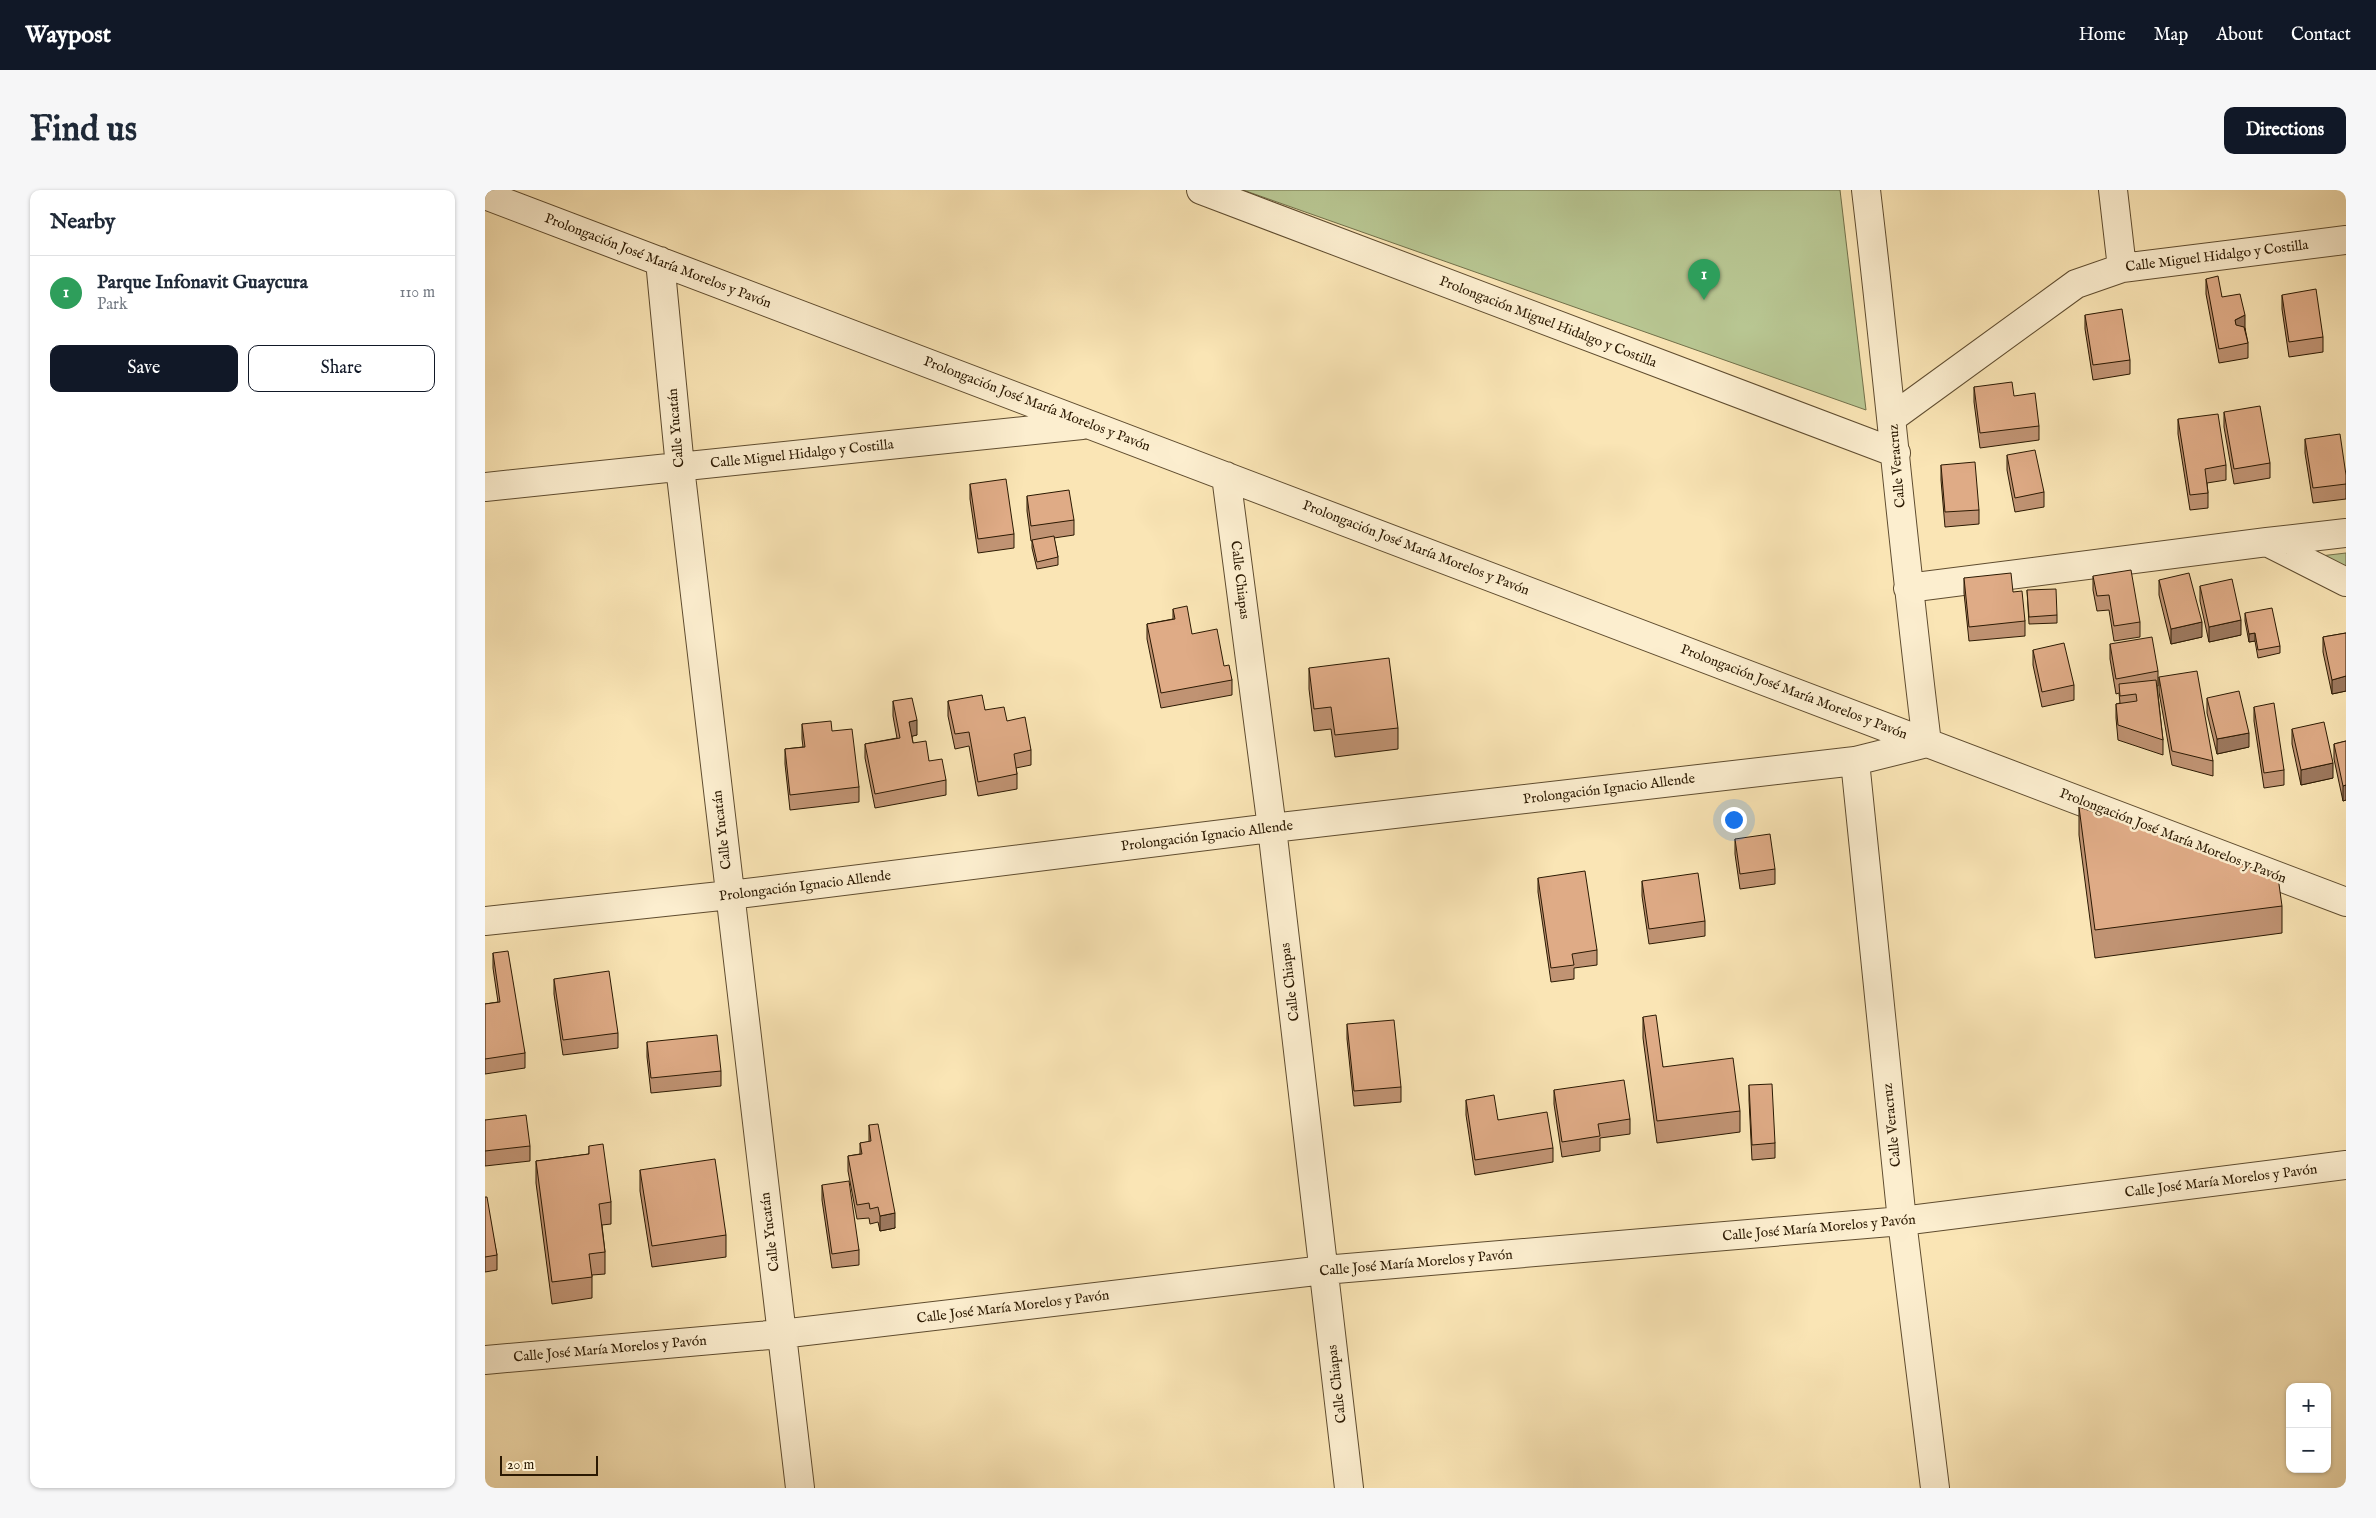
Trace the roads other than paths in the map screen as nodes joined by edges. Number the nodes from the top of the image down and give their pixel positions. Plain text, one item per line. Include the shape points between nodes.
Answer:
1 (1201, 190) edge
2 (1866, 190) edge
3 (2113, 190) edge
4 (485, 195) edge
5 (2346, 240) edge
6 (660, 261) junction
7 (2123, 268) junction
8 (1893, 417) junction
9 (1089, 424) junction
10 (1895, 453) junction
11 (680, 467) junction
12 (1226, 476) junction
13 (485, 487) edge
14 (2346, 533) edge
15 (2267, 542) junction
16 (2346, 582) edge
17 (1908, 588) junction
18 (1927, 743) junction
19 (1855, 761) junction
20 (1272, 828) junction
21 (730, 895) junction
22 (2346, 902) edge
23 (485, 921) edge
24 (2346, 1164) edge
25 (1902, 1221) junction
26 (1324, 1270) junction
27 (781, 1334) junction
28 (485, 1360) edge
29 (800, 1488) edge
30 (1349, 1488) edge
31 (1935, 1488) edge

1 - 10 street, Prolongación Miguel Hidalgo y Costilla
2 - 8 street, Calle Veracruz
3 - 7 street
4 - 6 street, Prolongación José María Morelos y Pavón
5 - 7 street, Calle Miguel Hidalgo y Costilla
6 - 9 street, Prolongación José María Morelos y Pavón
6 - 11 street, Calle Yucatán
7 - 8 street, Calle Miguel Hidalgo y Costilla via 2076,284
8 - 10 street, Calle Veracruz
9 - 11 street, Calle Miguel Hidalgo y Costilla
9 - 12 street, Prolongación José María Morelos y Pavón
10 - 17 street, Calle Veracruz
11 - 13 street, Calle Miguel Hidalgo y Costilla
11 - 21 street, Calle Yucatán
12 - 18 street, Prolongación José María Morelos y Pavón
12 - 20 street, Calle Chiapas
14 - 15 street
15 - 16 street
15 - 17 street
17 - 18 street, Calle Veracruz
18 - 19 street, Prolongación Ignacio Allende
18 - 22 street, Prolongación José María Morelos y Pavón
19 - 20 street, Prolongación Ignacio Allende
19 - 25 street, Calle Veracruz
20 - 21 street, Prolongación Ignacio Allende
20 - 26 street, Calle Chiapas
21 - 23 street, Prolongación Ignacio Allende
21 - 27 street, Calle Yucatán
24 - 25 street, Calle José María Morelos y Pavón
25 - 26 street, Calle José María Morelos y Pavón
25 - 31 street, Calle Veracruz
26 - 27 street, Calle José María Morelos y Pavón
26 - 30 street, Calle Chiapas
27 - 28 street, Calle José María Morelos y Pavón
27 - 29 street, Calle Yucatán

